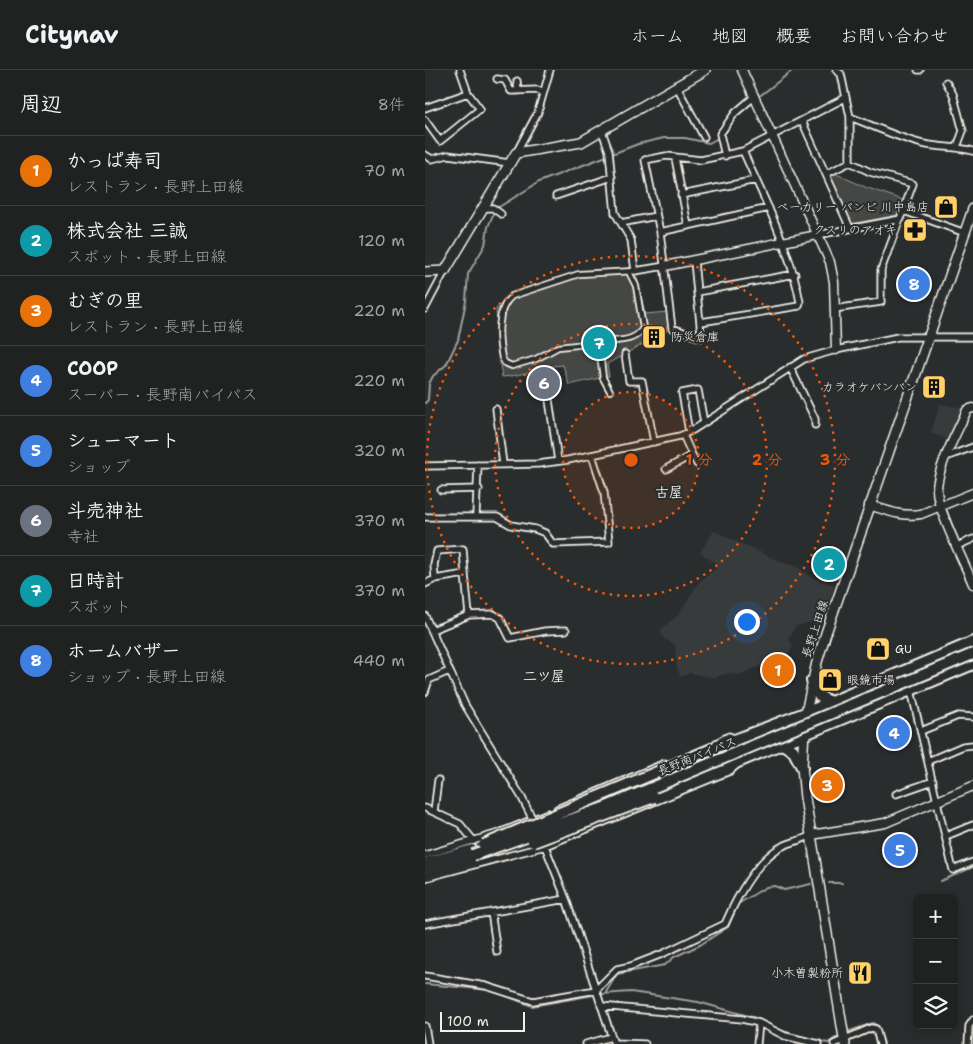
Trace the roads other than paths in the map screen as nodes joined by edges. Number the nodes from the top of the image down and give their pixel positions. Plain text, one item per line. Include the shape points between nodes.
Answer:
1 (460, 70) edge
2 (549, 70) edge
3 (705, 70) edge
4 (742, 70) edge
5 (836, 70) edge
6 (497, 79) dead end
7 (517, 81) dead end
8 (946, 82) dead end
9 (677, 87) junction
10 (518, 91) junction
11 (543, 92) junction
12 (468, 93) junction
13 (755, 96) junction
14 (845, 98) junction
15 (425, 108) edge
16 (850, 117) junction
17 (425, 120) edge
18 (802, 121) junction
19 (601, 131) junction
20 (704, 137) dead end
21 (772, 137) junction
22 (957, 147) junction
23 (973, 151) edge
24 (743, 152) junction
25 (516, 153) junction
26 (425, 155) edge
27 (725, 156) junction
28 (675, 158) junction
29 (850, 162) junction
30 (510, 163) junction
31 (826, 174) junction
32 (612, 177) junction
33 (756, 180) junction
34 (681, 195) junction
35 (556, 196) dead end
36 (483, 208) junction
37 (769, 208) junction
38 (973, 209) edge
39 (497, 211) dead end
40 (904, 211) junction
41 (656, 216) junction
42 (901, 219) junction
43 (621, 223) junction
44 (688, 226) junction
45 (850, 228) junction
46 (660, 232) junction
47 (965, 233) junction
48 (817, 235) junction
49 (783, 242) junction
50 (694, 261) junction
51 (665, 266) junction
52 (445, 271) junction
53 (425, 272) edge
54 (632, 272) junction
55 (795, 274) junction
56 (697, 292) junction
57 (425, 309) edge
58 (834, 309) junction
59 (701, 322) junction
60 (598, 330) dead end
61 (973, 337) edge
62 (929, 338) junction
63 (599, 342) junction
64 (836, 350) junction
65 (625, 354) dead end
66 (789, 367) junction
67 (610, 391) dead end
68 (548, 393) dead end
69 (973, 408) edge
70 (496, 409) dead end
71 (704, 423) junction
72 (815, 425) dead end
73 (686, 434) junction
74 (654, 442) junction
75 (973, 447) edge
76 (593, 455) junction
77 (692, 455) junction
78 (946, 457) junction
79 (558, 461) junction
80 (503, 464) junction
81 (697, 464) dead end
82 (479, 465) junction
83 (425, 466) edge
84 (666, 469) dead end
85 (479, 489) junction
86 (441, 490) dead end
87 (973, 494) edge
88 (869, 505) junction
89 (940, 506) junction
90 (476, 515) junction
91 (425, 517) edge
92 (973, 539) edge
93 (957, 546) junction
94 (465, 574) junction
95 (435, 579) junction
96 (425, 584) edge
97 (973, 584) edge
98 (469, 615) junction
99 (425, 616) edge
100 (432, 630) junction
101 (566, 630) dead end
102 (973, 642) edge
103 (973, 654) edge
104 (973, 659) edge
105 (973, 664) edge
106 (449, 670) junction
107 (812, 681) junction
108 (426, 688) edge
109 (911, 690) junction
110 (830, 702) junction
111 (805, 713) junction
112 (973, 716) edge
113 (921, 731) junction
114 (803, 735) junction
115 (748, 736) junction
116 (737, 740) junction
117 (782, 744) junction
118 (973, 745) edge
119 (751, 757) junction
120 (928, 761) junction
121 (740, 762) junction
122 (802, 768) junction
123 (438, 780) dead end
124 (933, 781) junction
125 (973, 786) edge
126 (896, 794) dead end
127 (937, 800) junction
128 (425, 808) edge
129 (434, 811) junction
130 (533, 819) junction
131 (973, 825) edge
132 (811, 835) junction
133 (946, 836) junction
134 (545, 846) junction
135 (504, 849) junction
136 (473, 851) junction
137 (425, 855) edge
138 (973, 862) edge
139 (425, 863) edge
140 (425, 869) edge
141 (425, 878) edge
142 (566, 899) junction
143 (491, 912) junction
144 (425, 924) edge
145 (497, 952) dead end
146 (425, 976) edge
147 (596, 990) junction
148 (601, 1006) junction
149 (973, 1020) edge
150 (759, 1024) junction
151 (425, 1026) edge
152 (613, 1041) edge
153 (844, 1041) edge
154 (967, 1043) edge
155 (428, 1044) edge
156 (590, 1044) edge
157 (645, 1044) edge
158 (757, 1044) edge
159 (819, 1044) edge
160 (834, 1044) edge
161 (880, 1044) edge

1 - 12 street
2 - 11 street
3 - 9 main road
4 - 13 street
5 - 14 street via 841,74
6 - 10 street via 505,78 511,91
7 - 10 street
8 - 22 street via 953,94 963,131
9 - 19 main road
9 - 20 street
10 - 11 street
11 - 25 street via 538,112
12 - 15 street
12 - 17 street via 480,109 440,141
13 - 21 street
13 - 27 street via 735,113 720,134
14 - 16 street
14 - 18 street
16 - 22 street via 925,144
16 - 29 street
18 - 21 street
18 - 31 street
19 - 25 main road via 581,142
19 - 32 street via 610,154
21 - 24 street
21 - 48 street
22 - 23 street
24 - 27 street
24 - 33 street
25 - 30 main road
26 - 30 street
27 - 28 street via 701,160
28 - 34 street
28 - 41 street via 666,156 645,160
29 - 31 street
29 - 40 street via 870,172 913,184
30 - 36 main road
31 - 45 street
32 - 35 street
32 - 43 street via 615,213 618,223
33 - 34 street
33 - 37 street
34 - 44 street
36 - 39 street
36 - 52 main road
37 - 44 street
37 - 49 street
38 - 47 main road, 長野上田線
40 - 42 street
40 - 47 street
41 - 43 street
41 - 46 street
42 - 45 street
42 - 58 street via 881,270 881,302
43 - 54 street via 631,240
44 - 46 street
45 - 48 street
46 - 51 street
47 - 62 main road, 長野上田線
48 - 49 street
48 - 58 street via 830,262
49 - 50 street
49 - 55 street
50 - 51 street
50 - 56 street
51 - 54 street
51 - 59 street via 672,328 698,337
52 - 53 main road
52 - 57 street
54 - 63 street via 643,328 633,338
54 - 63 street via 579,274 512,296 500,311 502,358 512,366 558,347
55 - 56 street
55 - 59 street via 799,306
56 - 59 street
58 - 64 street
60 - 63 street
61 - 62 street
62 - 64 street via 898,337
62 - 88 main road, 長野上田線
63 - 67 street via 603,378
64 - 66 street
65 - 74 street via 629,381 642,381
66 - 71 street
66 - 72 street
68 - 79 street
69 - 78 street via 967,410
70 - 80 street
71 - 73 street
71 - 73 street via 698,390 682,394
73 - 74 street
73 - 77 street
74 - 76 street
75 - 78 street
76 - 79 street
76 - 90 street via 604,492 609,542 553,544 545,534 535,529 511,525 497,517
77 - 81 street
77 - 84 street
78 - 89 street via 937,489
79 - 80 street
80 - 82 street
82 - 83 street
82 - 85 street
85 - 86 street
85 - 90 street
87 - 89 street
88 - 89 street via 903,516 921,514
88 - 107 main road, 長野上田線
89 - 93 street
90 - 91 street
92 - 93 street
93 - 97 street
94 - 95 street
94 - 95 street via 463,550 437,551
94 - 98 street
95 - 96 street
98 - 100 street
98 - 101 street via 493,614 499,618 510,638
99 - 100 street
100 - 106 street
102 - 110 highway
103 - 136 highway, 長野南バイパス, bridge via 604,808
104 - 135 highway, 長野南バイパス, bridge
105 - 109 highway
106 - 108 street via 429,680
106 - 130 street via 465,705
107 - 110 highway via 819,696
107 - 111 main road, 長野上田線
109 - 113 street
109 - 114 highway
110 - 111 highway
111 - 114 main road, 長野上田線
111 - 115 highway
112 - 113 street via 958,716
113 - 120 street
114 - 117 highway
114 - 122 main road, 長野上田線
115 - 116 highway
115 - 119 highway via 759,745
116 - 130 street via 729,736
116 - 136 highway, bridge
117 - 119 highway
117 - 122 highway via 793,750
118 - 120 street
119 - 121 highway
120 - 124 street
121 - 134 street via 731,772
121 - 135 highway, bridge via 551,836
122 - 132 main road, 長野上田線
123 - 129 street
124 - 126 street
124 - 127 street
125 - 127 street
127 - 132 street via 885,823
127 - 133 street
128 - 129 street
129 - 136 street via 460,824
130 - 134 street
130 - 136 street
131 - 133 street
132 - 147 street via 782,846 767,857 737,897 725,924 662,954 617,969
132 - 153 main road, 長野上田線
133 - 138 street via 953,870
134 - 141 street
134 - 142 street
135 - 136 highway, 長野南バイパス
136 - 137 street
136 - 139 highway
136 - 140 highway, 長野南バイパス
142 - 143 street
142 - 147 street
143 - 144 street
143 - 145 street
146 - 147 street via 486,986 533,1001
147 - 148 street
148 - 150 street via 742,1019
148 - 152 street
149 - 154 street
150 - 158 street
150 - 159 street via 785,1036
151 - 155 street
152 - 156 street
152 - 157 street
153 - 160 street
153 - 161 street via 873,1028

